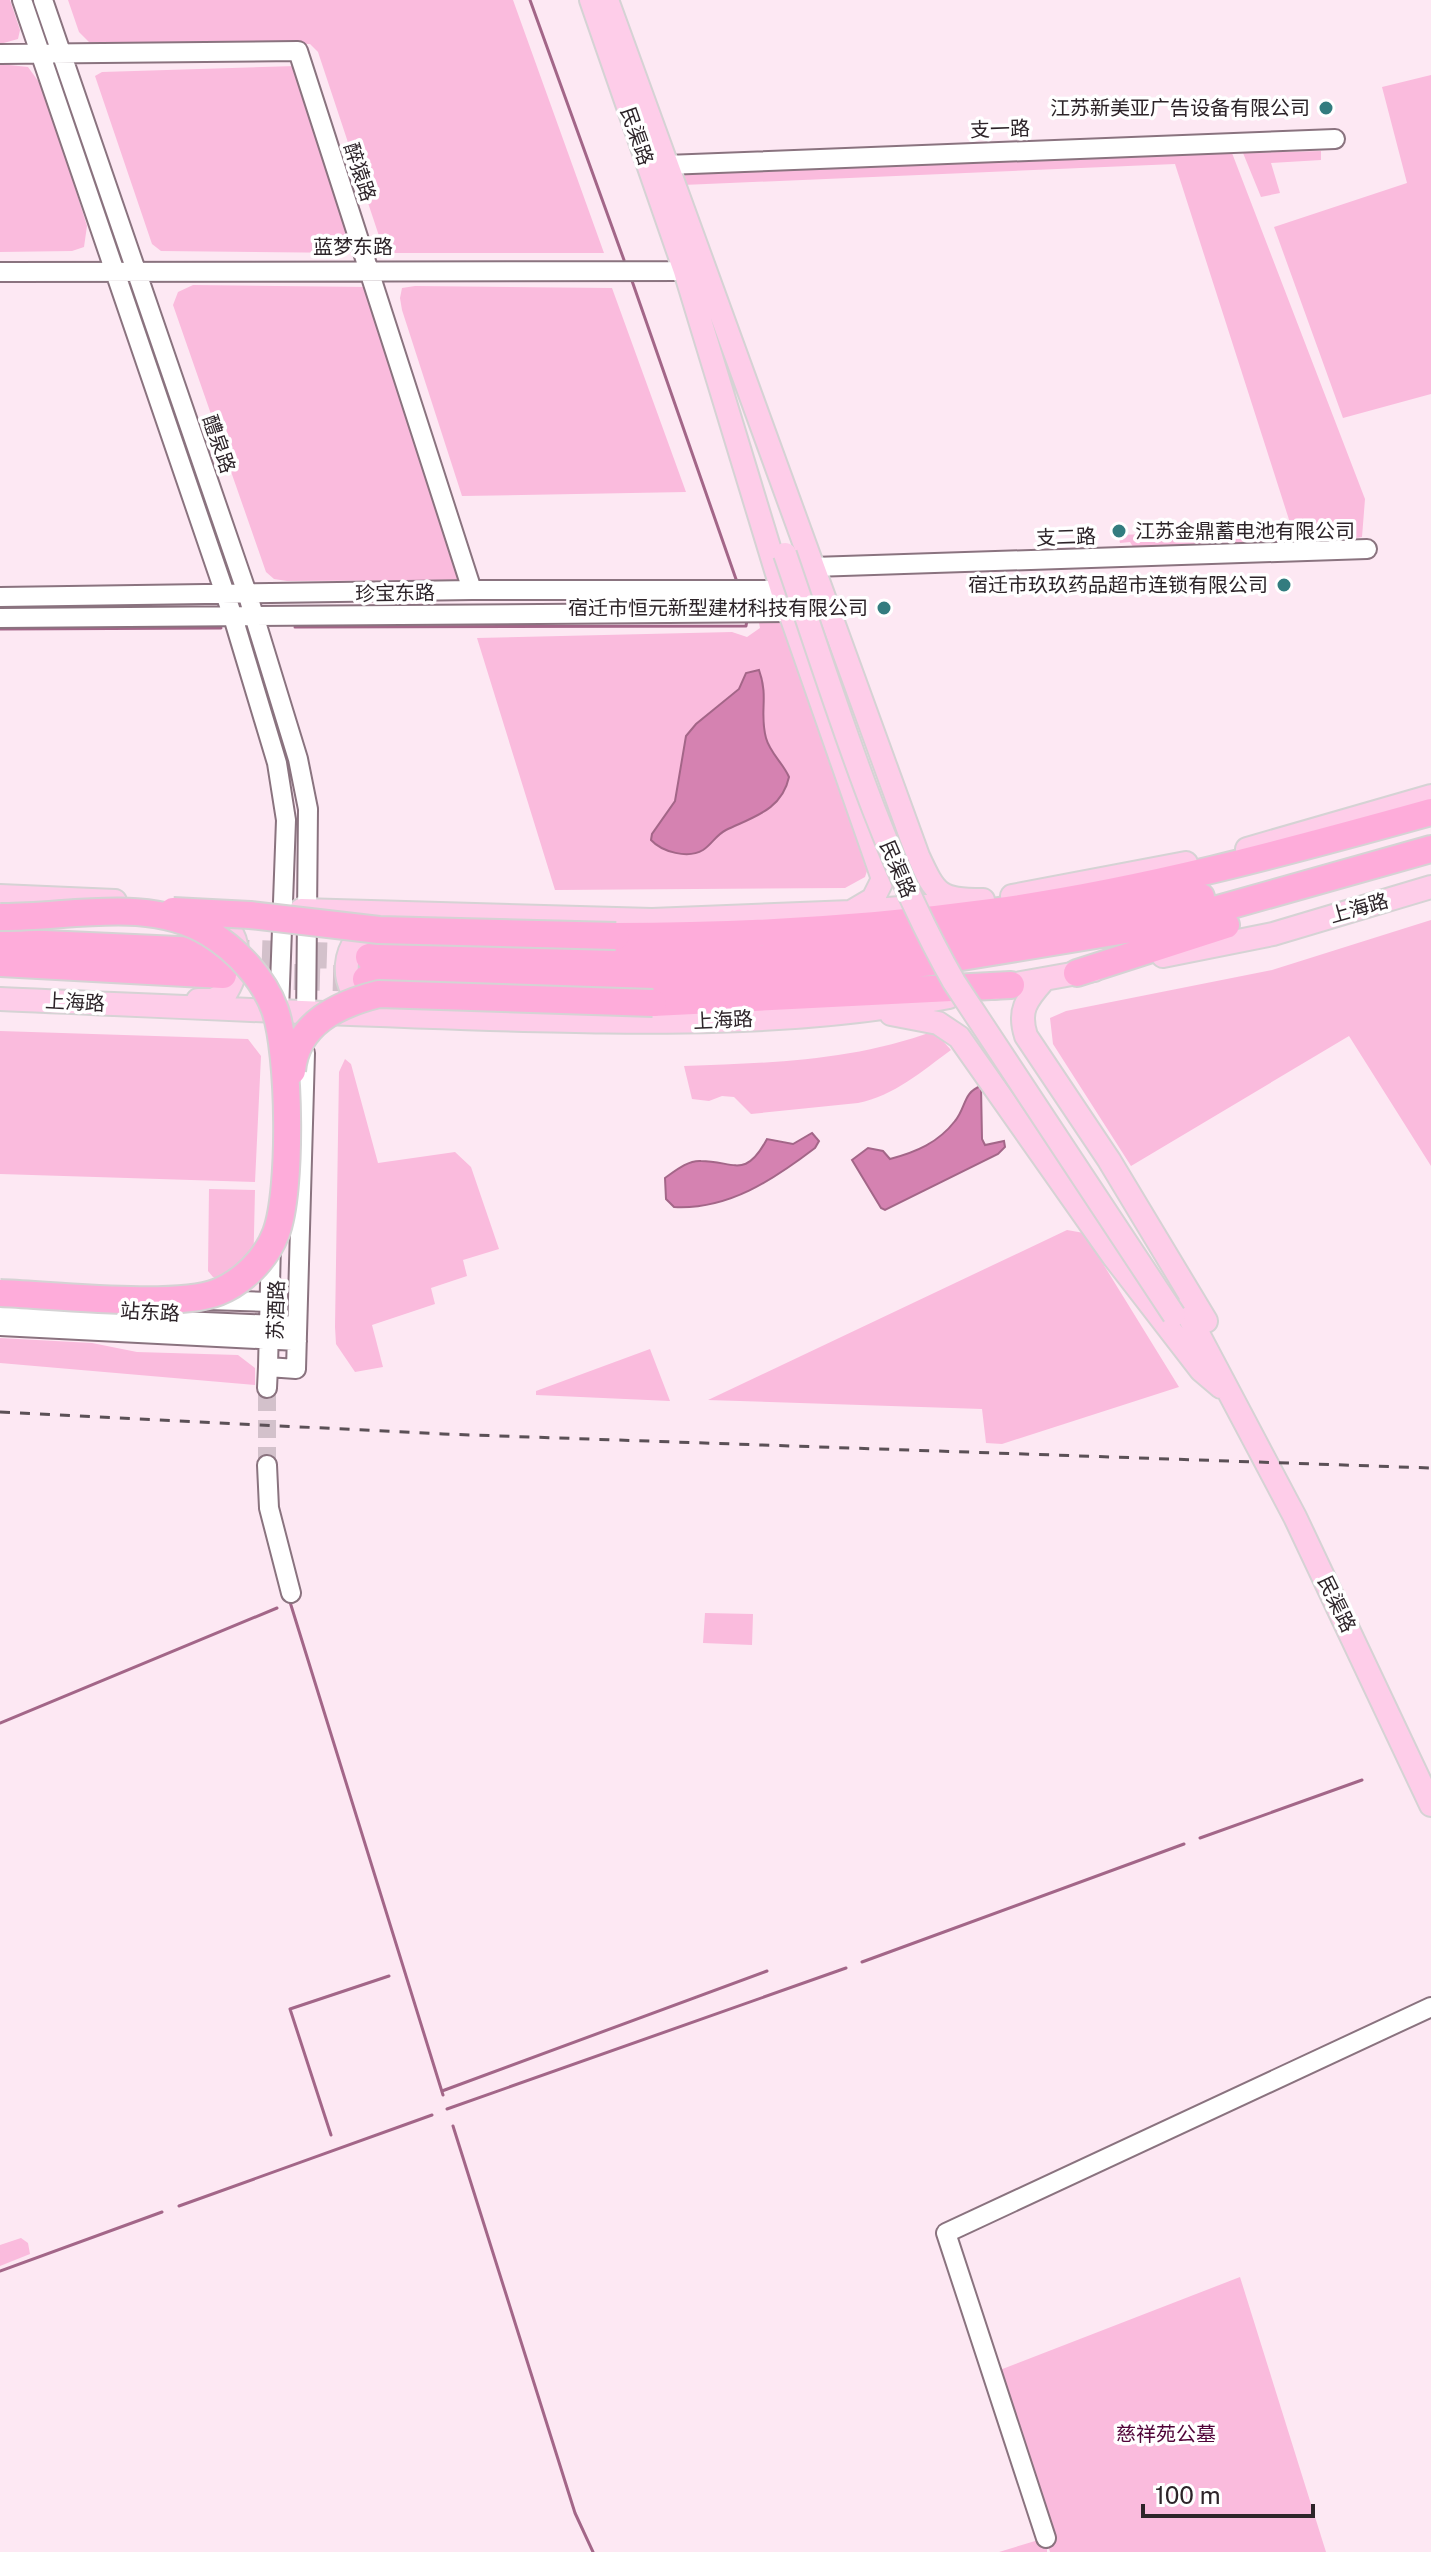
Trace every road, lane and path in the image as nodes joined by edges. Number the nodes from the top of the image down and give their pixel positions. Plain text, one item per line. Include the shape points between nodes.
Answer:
1 (22, 0) edge
2 (43, 0) edge
3 (591, 0) edge
4 (607, 0) edge
5 (0, 54) edge
6 (42, 54) junction
7 (62, 54) junction
8 (1335, 139) dead end
9 (666, 165) junction
10 (695, 268) junction
11 (368, 269) junction
12 (136, 270) junction
13 (115, 271) junction
14 (0, 272) edge
15 (1367, 549) dead end
16 (813, 567) junction
17 (472, 590) junction
18 (782, 590) junction
19 (224, 595) junction
20 (248, 596) junction
21 (0, 597) edge
22 (790, 612) junction
23 (233, 617) junction
24 (253, 617) junction
25 (0, 618) edge
26 (1431, 796) edge
27 (1431, 812) edge
28 (1431, 833) edge
29 (1431, 849) edge
30 (1431, 862) edge
31 (1431, 887) edge
32 (0, 896) edge
33 (80, 899) junction
34 (983, 900) junction
35 (281, 909) junction
36 (308, 910) junction
37 (124, 911) junction
38 (851, 912) junction
39 (462, 915) junction
40 (0, 917) edge
41 (0, 942) edge
42 (0, 963) edge
43 (1077, 973) junction
44 (1043, 981) junction
45 (1011, 985) junction
46 (0, 999) edge
47 (73, 1002) junction
48 (279, 1012) junction
49 (874, 1012) junction
50 (306, 1014) junction
51 (466, 1018) junction
52 (284, 1158) junction
53 (270, 1271) junction
54 (0, 1292) edge
55 (233, 1301) junction
56 (269, 1302) junction
57 (0, 1313) edge
58 (0, 1326) edge
59 (268, 1332) junction
60 (297, 1334) junction
61 (268, 1367) junction
62 (267, 1388) tunnel mouth
63 (1229, 1393) junction
64 (267, 1465) tunnel mouth
65 (291, 1593) dead end
66 (1431, 1805) edge
67 (1431, 2007) edge
68 (1046, 2538) dead end

1 - 6 street
2 - 7 street, 醴泉路
3 - 10 main road, 民渠路
4 - 9 main road, 民渠路
5 - 6 street, 醉猿路
6 - 7 street, 醉猿路
6 - 13 street
7 - 11 street, 醉猿路 via 298,51
7 - 12 street, 醴泉路
8 - 9 street, 支一路
9 - 10 main road, 民渠路
10 - 11 street, 蓝梦东路
10 - 16 main road, 民渠路
10 - 18 main road, 民渠路
10 - 63 main road, 民渠路 via 791,552 924,900
11 - 12 street, 蓝梦东路
11 - 17 street, 醉猿路
12 - 13 street, 蓝梦东路
12 - 20 street, 醴泉路
13 - 14 street, 蓝梦东路
13 - 19 street
15 - 16 street, 支二路
16 - 34 main road, 民渠路 via 928,878 946,899
17 - 18 street, 珍宝东路
17 - 20 street, 珍宝东路
18 - 22 main road, 民渠路
19 - 20 street, 珍宝东路
19 - 21 street, 珍宝东路
19 - 23 street
20 - 24 street, 醴泉路
22 - 24 street, 珍宝东路
22 - 38 main road, 民渠路 via 883,879 873,899
23 - 24 street, 珍宝东路
23 - 25 street, 珍宝东路
23 - 35 street via 277,763 286,820
24 - 36 street, 醴泉路 via 298,759 308,809
26 - 34 main road via 1215,858
27 - 37 highway, bridge via 1179,877 996,912 800,931 470,935 200,910
28 - 29 highway, 上海路 via 1179,902 911,943 691,958 368,968 641,983 830,974 1168,923
30 - 43 highway
31 - 43 main road, 上海路 via 1273,934
32 - 33 main road
33 - 35 main road
33 - 47 main road via 222,921 239,949 238,965 226,993 213,1000
34 - 38 main road
35 - 36 main road
35 - 48 street, 苏酒路
36 - 39 main road
36 - 50 street, 苏酒路
37 - 40 highway, bridge
37 - 52 highway, bridge via 196,926 231,948 257,977 274,1007 285,1050
38 - 39 main road via 652,920
39 - 51 main road via 374,925 352,942 347,975 355,997 368,1008
41 - 42 highway, 上海路 via 223,964
43 - 44 main road, 上海路
44 - 45 main road, 上海路
44 - 63 main road via 1025,1001 1021,1019 1026,1036 1202,1313
45 - 49 main road, 上海路
45 - 52 highway, bridge via 653,1003 379,994 339,1007 314,1025 296,1049
46 - 47 main road, 上海路
47 - 48 main road, 上海路
48 - 50 main road, 上海路
48 - 53 street, 苏酒路
49 - 51 main road, 上海路 via 650,1023
49 - 63 main road via 938,1023 959,1037 1113,1256 1201,1370
50 - 51 main road, 上海路
50 - 60 street, 苏酒路
52 - 54 highway, bridge via 277,1232 241,1280 217,1293 186,1300
53 - 55 street via 246,1296
53 - 56 street, 苏酒路
54 - 55 street, 站东路
55 - 56 street, 站东路
56 - 59 street, 苏酒路
57 - 59 street
58 - 59 street, 站东路
59 - 60 street, 站东路
59 - 61 street, 苏酒路
60 - 61 street, 苏酒路 via 296,1369
61 - 62 street
63 - 66 main road, 民渠路 via 1295,1517
64 - 65 street via 269,1508
67 - 68 street via 946,2233

